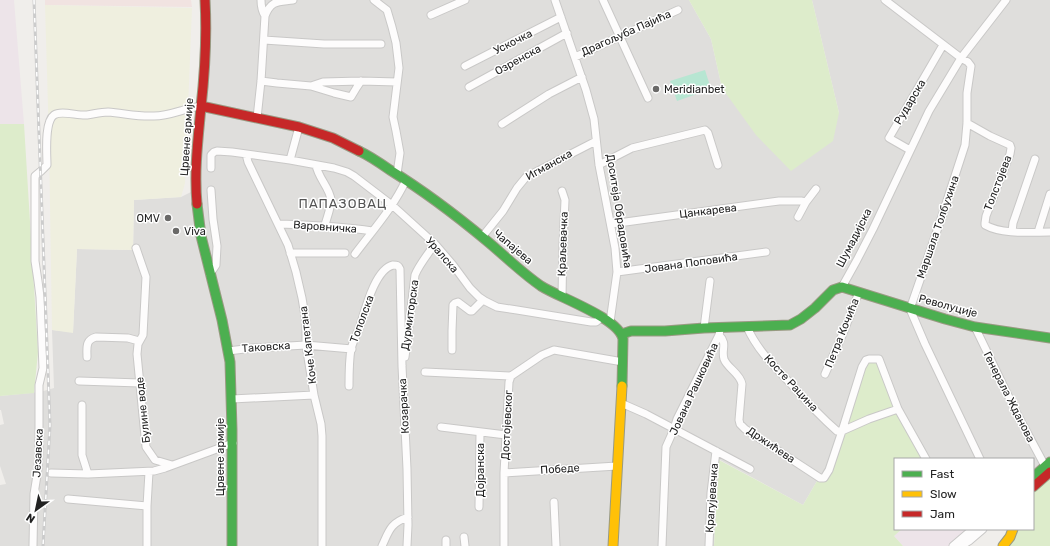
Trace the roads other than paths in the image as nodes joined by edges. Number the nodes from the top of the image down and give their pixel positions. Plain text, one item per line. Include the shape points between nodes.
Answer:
1 (205, 0) edge
2 (293, 0) edge
3 (374, 0) edge
4 (465, 0) edge
5 (555, 0) edge
6 (603, 0) edge
7 (1006, 0) edge
8 (261, 1) edge
9 (887, 1) edge
10 (270, 6) junction
11 (678, 10) dead end
12 (431, 15) dead end
13 (265, 16) junction
14 (561, 17) junction
15 (567, 33) junction
16 (619, 37) junction
17 (264, 40) junction
18 (381, 44) dead end
19 (944, 45) junction
20 (575, 57) junction
21 (961, 58) junction
22 (465, 66) dead end
23 (582, 77) junction
24 (261, 81) junction
25 (361, 82) junction
26 (397, 82) junction
27 (311, 86) junction
28 (469, 87) dead end
29 (648, 98) dead end
30 (201, 106) junction
31 (257, 118) junction
32 (967, 123) junction
33 (502, 124) dead end
34 (298, 127) junction
35 (596, 141) junction
36 (910, 150) junction
37 (246, 154) junction
38 (1035, 159) dead end
39 (290, 160) junction
40 (599, 164) junction
41 (316, 165) junction
42 (718, 165) dead end
43 (211, 168) dead end
44 (397, 174) junction
45 (406, 180) junction
46 (816, 188) dead end
47 (211, 190) dead end
48 (562, 191) dead end
49 (1050, 194) edge
50 (806, 202) junction
51 (392, 205) junction
52 (798, 217) dead end
53 (278, 224) junction
54 (611, 224) junction
55 (325, 225) junction
56 (372, 231) junction
57 (1012, 232) junction
58 (1038, 232) junction
59 (1050, 232) edge
60 (482, 237) junction
61 (435, 244) junction
62 (136, 248) dead end
63 (766, 252) dead end
64 (290, 253) junction
65 (345, 253) dead end
66 (355, 254) dead end
67 (399, 266) joint
68 (617, 272) junction
69 (210, 274) junction
70 (710, 281) dead end
71 (842, 287) junction
72 (859, 292) junction
73 (562, 297) junction
74 (483, 300) junction
75 (910, 308) junction
76 (602, 318) junction
77 (610, 322) junction
78 (747, 327) junction
79 (975, 327) junction
80 (704, 328) junction
81 (720, 331) junction
82 (622, 334) junction
83 (1050, 338) edge
84 (139, 341) junction
85 (306, 345) junction
86 (352, 349) junction
87 (452, 350) dead end
88 (228, 351) junction
89 (87, 357) dead end
90 (623, 362) junction
91 (402, 366) junction
92 (425, 372) dead end
93 (825, 374) dead end
94 (511, 376) junction
95 (78, 381) dead end
96 (140, 383) junction
97 (349, 386) dead end
98 (314, 395) junction
99 (232, 399) junction
100 (621, 403) junction
101 (82, 405) dead end
102 (898, 409) junction
103 (441, 427) dead end
104 (674, 429) junction
105 (842, 431) junction
106 (480, 433) junction
107 (506, 435) junction
108 (233, 443) junction
109 (716, 451) junction
110 (925, 458) edge
111 (980, 458) edge
112 (172, 465) junction
113 (617, 466) junction
114 (1048, 467) edge
115 (750, 469) dead end
116 (149, 472) junction
117 (51, 473) dead end
118 (504, 473) junction
119 (88, 474) junction
120 (1034, 476) edge
121 (1034, 486) edge
122 (68, 499) dead end
123 (554, 502) dead end
124 (147, 506) junction
125 (479, 507) dead end
126 (408, 517) junction
127 (969, 530) edge
128 (982, 530) edge
129 (1006, 530) edge
130 (1013, 530) edge
131 (464, 537) dead end
132 (1004, 544) edge
133 (33, 546) edge
134 (147, 546) edge
135 (232, 546) edge
136 (322, 546) edge
137 (382, 546) edge
138 (407, 546) edge
139 (465, 546) edge
140 (504, 546) edge
141 (556, 546) edge
142 (613, 546) edge
143 (662, 546) edge
144 (709, 546) edge
145 (953, 546) edge
146 (960, 546) edge

1 - 30 street, Црвене армије via 206,33
2 - 10 street
3 - 26 street via 387,10 392,27 399,68
4 - 12 street
5 - 14 street, Доситеја Обрадовића
6 - 16 street
7 - 21 street, Шумадијска
8 - 10 street
8 - 13 street
9 - 19 street
10 - 13 street
11 - 16 street, Драгољуба Пајића
13 - 17 street
14 - 15 street, Доситеја Обрадовића
14 - 22 street, Ускочка
15 - 20 street, Доситеја Обрадовића
15 - 28 street, Озренска
16 - 20 street, Драгољуба Пајића
16 - 29 street
17 - 18 street
17 - 24 street
19 - 21 street
19 - 36 street, Рударска via 889,138
20 - 23 street, Доситеја Обрадовића
21 - 32 street, Маршала Толбухина via 971,66 967,93
21 - 36 street, Шумадијска via 929,111
23 - 33 street via 528,106
23 - 35 street, Доситеја Обрадовића via 594,119
24 - 27 street
24 - 31 street
25 - 26 street
25 - 27 street via 323,82
25 - 27 street via 351,97
26 - 44 street via 393,117 400,153
30 - 31 street, Чапајева
30 - 69 street, Црвене армије via 196,194
30 - 133 street, Језавска via 167,115 142,116 107,112 85,116 60,113 50,120 46,136 47,165 35,176 35,261 43,368 39,385 39,449 34,494
31 - 34 street, Чапајева
32 - 57 street, Толстојева via 1011,147 984,223 988,227
32 - 75 street, Маршала Толбухина via 965,145
34 - 39 street
34 - 44 street, Чапајева via 347,144
35 - 40 street, Доситеја Обрадовића
35 - 60 street, Игманска via 526,177
36 - 71 street, Шумадијска
37 - 39 street, Уралска
37 - 43 street, Уралска via 214,152 211,154
37 - 53 street, Коче Капетана
38 - 57 street
39 - 41 street, Уралска
40 - 42 street via 632,148 705,130
40 - 54 street, Доситеја Обрадовића
41 - 51 street, Уралска via 347,172
41 - 55 street via 331,200
44 - 45 street, Чапајева
45 - 51 street
45 - 60 street, Чапајева
46 - 50 street
47 - 69 street via 217,246 216,265
48 - 73 street, Краљевачка via 565,200
49 - 58 street
50 - 52 street
50 - 54 street, Цанкарева via 779,202
51 - 56 street
51 - 61 street, Уралска
53 - 55 street, Варовничка
53 - 64 street, Коче Капетана
54 - 68 street, Доситеја Обрадовића
55 - 56 street, Варовничка
56 - 66 street
57 - 58 street, Толстојева
58 - 59 street, Толстојева
60 - 73 street, Чапајева via 531,278
61 - 74 street, Уралска via 470,288
61 - 91 street, Дурмиторска via 415,275
62 - 84 street, Булине воде via 146,277 143,335
63 - 68 street, Јована Поповића
64 - 65 street
64 - 85 street, Коче Капетана via 302,298
67 - 86 street, Тополска via 386,269 376,282
67 - 91 street, Козарачка
68 - 77 street, Доситеја Обрадовића
69 - 88 street, Црвене армије
70 - 80 street
71 - 72 street, Револуције
71 - 78 street, Шумадијска via 833,290 795,323
72 - 75 street, Револуције
72 - 93 street, Петра Кочића
73 - 76 street, Чапајева
74 - 76 street, Уралска via 498,307 592,322
74 - 87 street via 472,311 458,302 453,305
75 - 79 street, Револуције
75 - 111 street
76 - 77 street, Чапајева
77 - 82 street
78 - 81 street, Шумадијска
78 - 105 street, Косте Рацина via 763,354 830,425
79 - 83 street, Револуције
79 - 114 street, Генерала Жданова via 1016,412
80 - 81 street, Шумадијска
80 - 82 street, Шумадијска
81 - 104 street, Јована Рашковића
81 - 105 street, Држићева via 724,343 725,362 742,380 739,420 745,429 820,478 824,478 828,470
82 - 90 street
84 - 89 street via 128,338 92,338 87,344
84 - 96 street, Булине воде via 137,354
85 - 86 street, Таковска
85 - 88 street, Таковска
85 - 98 street, Коче Капетана
86 - 97 street, Тополска
88 - 99 street, Црвене армије
90 - 94 street, Достојевског via 554,350
90 - 100 street
91 - 126 street, Козарачка
92 - 94 street
94 - 107 street, Достојевског
95 - 96 street
96 - 112 street, Булине воде via 146,447 155,460
98 - 99 street
98 - 136 street, Коче Капетана via 322,436
99 - 108 street, Црвене армије
100 - 104 street, Крагујевачка
100 - 113 street
101 - 119 street via 82,455
102 - 105 street
102 - 105 street via 879,359 866,360 859,374
102 - 110 street
103 - 106 street
104 - 109 street, Крагујевачка
104 - 143 street, Јована Рашковића via 666,447
106 - 107 street
106 - 125 street, Дојранска
107 - 118 street, Достојевског
108 - 112 street
108 - 135 street, Црвене армије
109 - 115 street, Крагујевачка
109 - 144 street, Крагујевачка
112 - 116 street
113 - 118 street, Победе
113 - 142 street
114 - 120 street
114 - 121 street
116 - 119 street
116 - 124 street
117 - 119 street
118 - 140 street, Достојевског
122 - 124 street
123 - 141 street
124 - 134 street
126 - 137 street via 394,523
126 - 138 street, Козарачка
127 - 145 street
128 - 146 street
129 - 132 street
130 - 132 street
131 - 139 street

